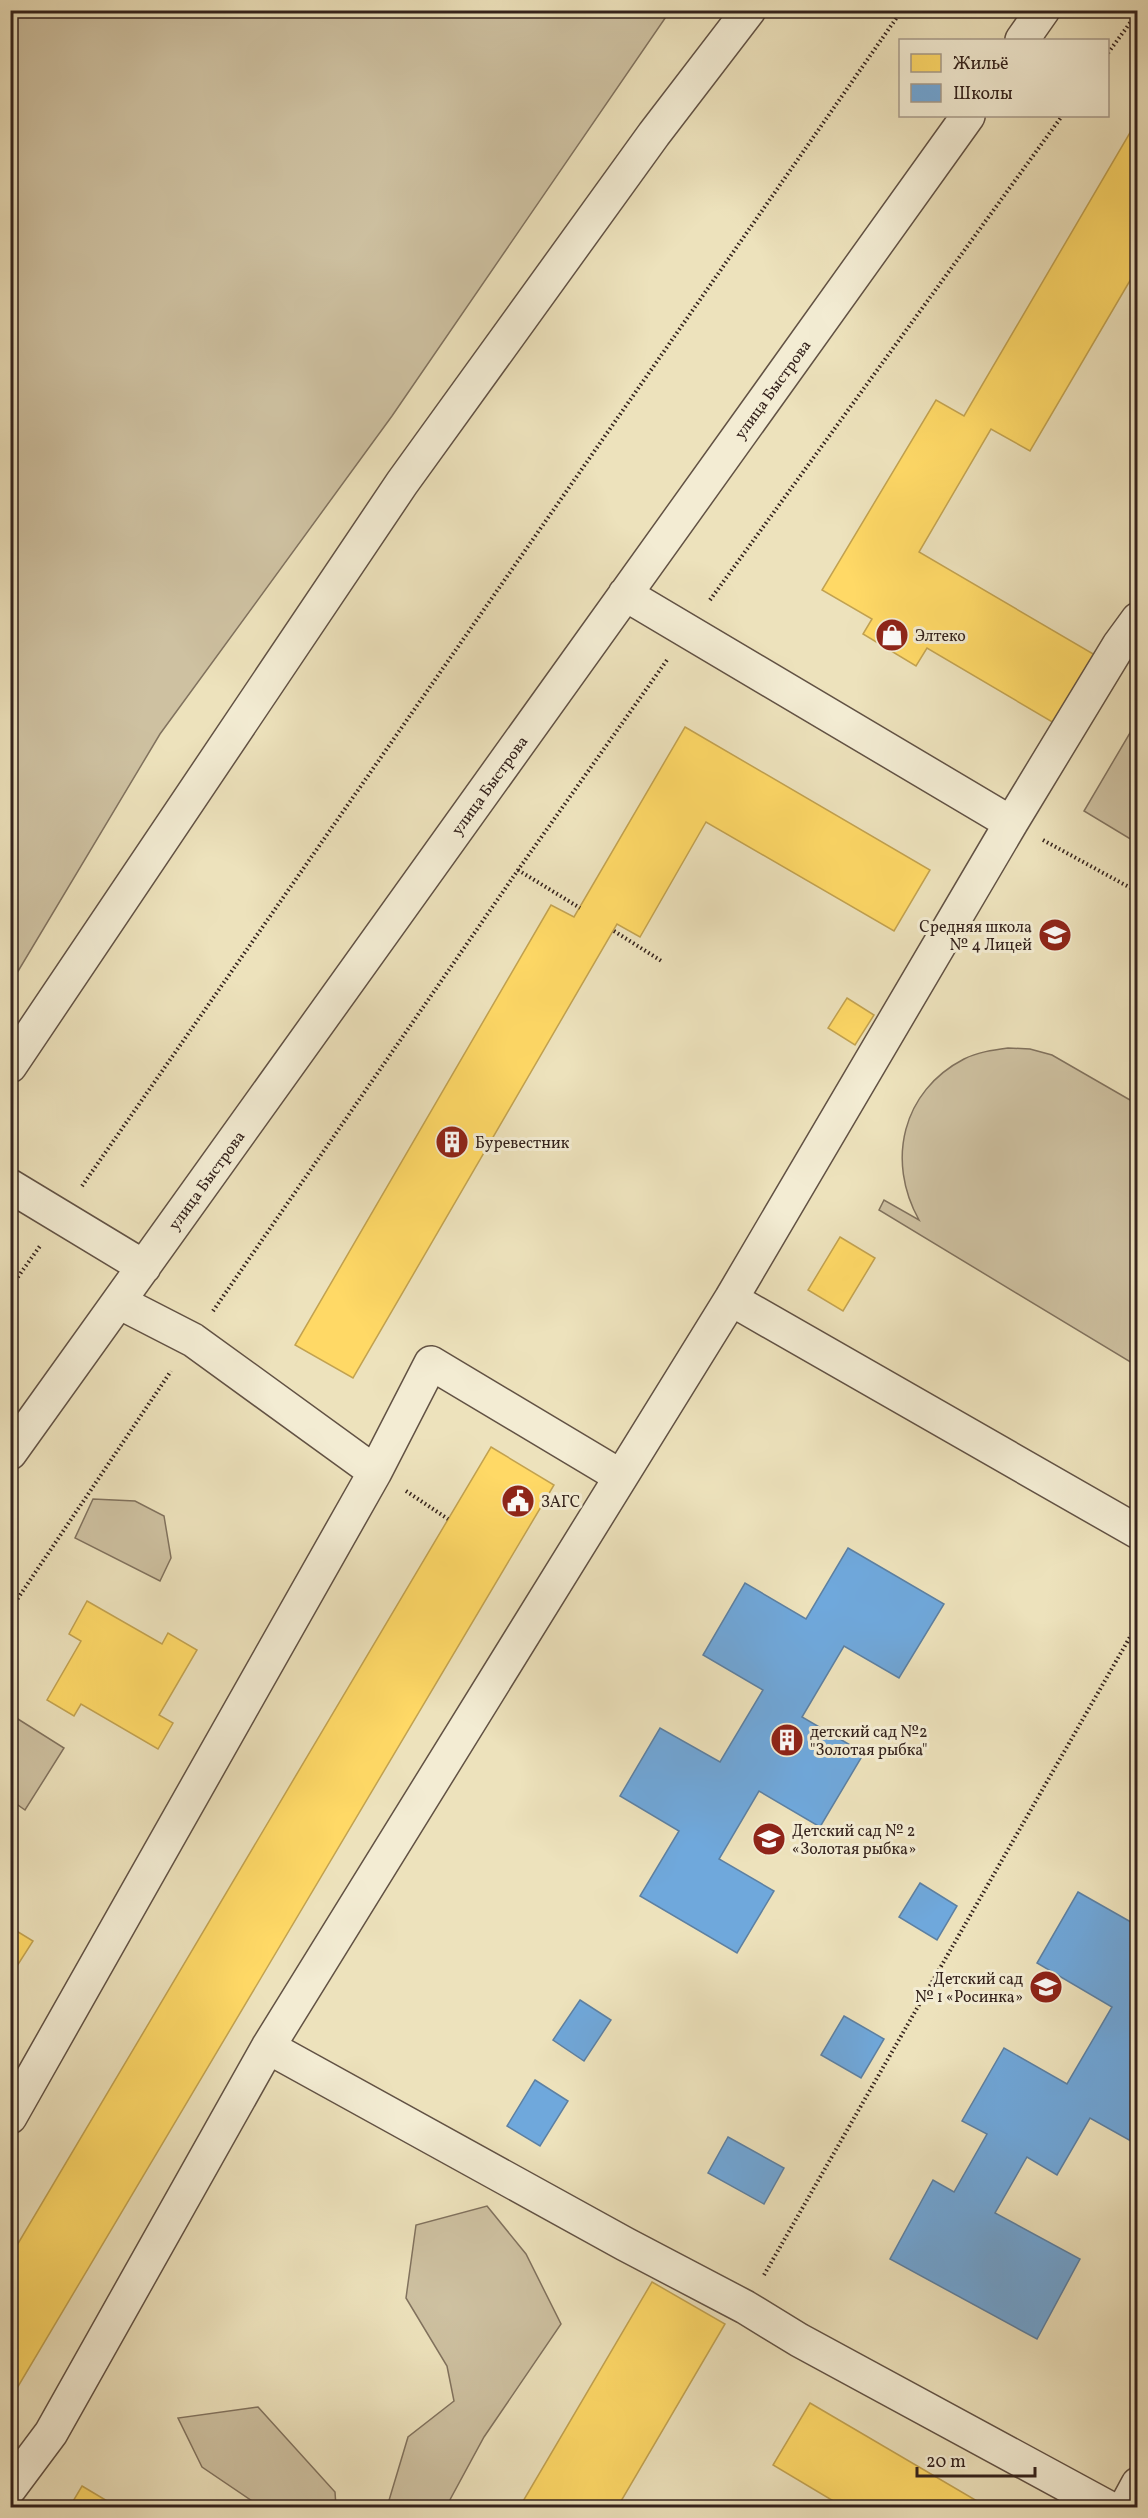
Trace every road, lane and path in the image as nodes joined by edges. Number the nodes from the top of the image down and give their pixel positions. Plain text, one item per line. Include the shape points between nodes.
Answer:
1 (749, 10) edge
2 (902, 10) edge
3 (1043, 10) edge
4 (1137, 12) edge
5 (1023, 39) edge
6 (1109, 50) edge
7 (967, 117) edge
8 (1061, 117) edge
9 (626, 594) junction
10 (1137, 619) edge
11 (687, 633) junction
12 (1011, 823) junction
13 (518, 870) junction
14 (1137, 892) edge
15 (579, 908) dead end
16 (614, 931) dead end
17 (663, 962) dead end
18 (10, 1066) edge
19 (10, 1186) edge
20 (60, 1217) junction
21 (144, 1267) junction
22 (10, 1288) edge
23 (731, 1299) junction
24 (119, 1302) junction
25 (193, 1340) junction
26 (10, 1454) edge
27 (375, 1472) junction
28 (620, 1476) junction
29 (404, 1490) dead end
30 (448, 1519) dead end
31 (1137, 1532) edge
32 (10, 1610) edge
33 (1137, 1623) edge
34 (268, 2047) junction
35 (10, 2117) edge
36 (746, 2307) junction
37 (1137, 2484) edge
38 (10, 2488) edge
39 (1109, 2508) edge
40 (1125, 2508) edge

1 - 18 street via 654,134 402,483
2 - 20 path
3 - 5 street
4 - 6 path
7 - 9 street, улица Быстрова
8 - 11 path
9 - 11 street
9 - 21 street, улица Быстрова
10 - 12 street
11 - 12 street
11 - 13 path
12 - 14 path
12 - 23 street
13 - 15 path
13 - 25 path
16 - 17 path
19 - 20 street
20 - 21 street
20 - 22 path
21 - 24 street, улица Быстрова
23 - 28 street
23 - 31 street
24 - 25 street
24 - 26 street, улица Быстрова
25 - 27 street
25 - 32 path
27 - 28 street via 431,1363
27 - 35 street
28 - 34 street
29 - 30 path
33 - 36 path
34 - 36 street
34 - 38 street via 51,2433
36 - 39 street via 810,2346
37 - 40 street

